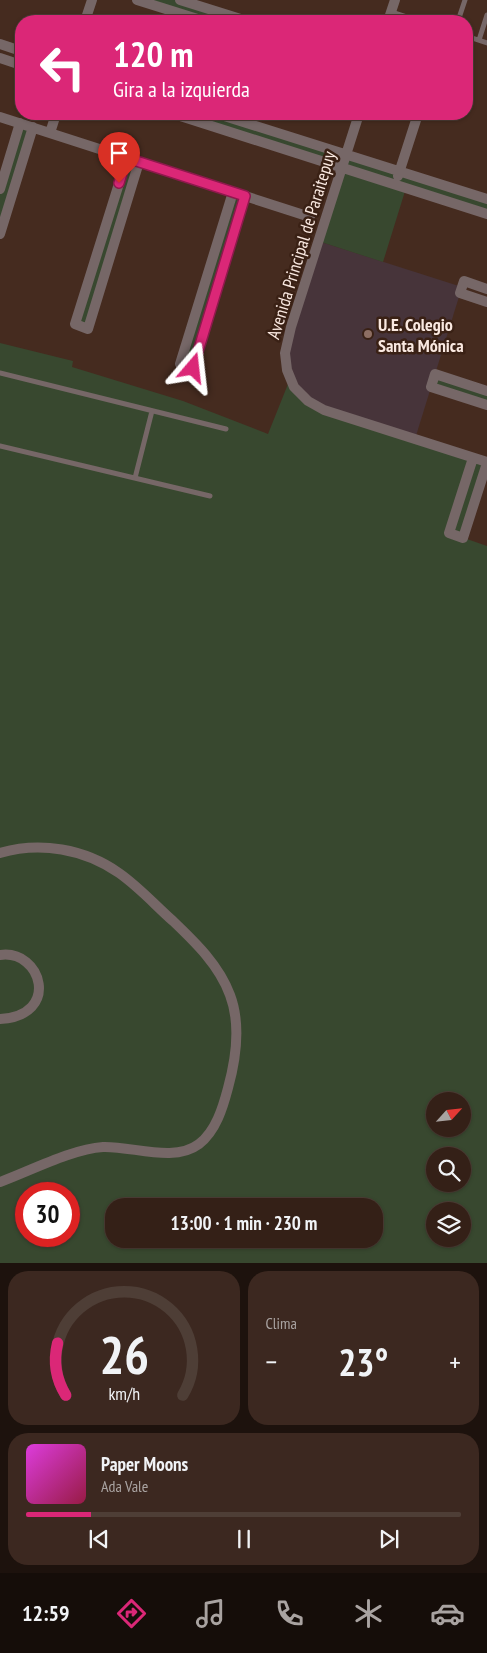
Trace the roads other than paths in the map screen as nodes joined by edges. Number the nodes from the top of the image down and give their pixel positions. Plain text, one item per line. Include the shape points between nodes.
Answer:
1 (92, 0) edge
2 (137, 0) edge
3 (180, 0) edge
4 (395, 0) edge
5 (465, 0) edge
6 (87, 15) edge
7 (185, 15) edge
8 (225, 15) edge
9 (391, 15) edge
10 (460, 15) edge
11 (487, 15) edge
12 (473, 38) edge
13 (479, 40) junction
14 (487, 43) edge
15 (0, 44) edge
16 (15, 49) edge
17 (0, 58) edge
18 (15, 63) edge
19 (0, 117) edge
20 (54, 120) edge
21 (211, 120) edge
22 (237, 120) edge
23 (357, 120) edge
24 (416, 120) edge
25 (20, 124) junction
26 (33, 128) junction
27 (50, 133) junction
28 (346, 154) junction
29 (127, 158) junction
30 (139, 162) junction
31 (342, 167) junction
32 (400, 172) junction
33 (395, 184) junction
34 (0, 189) edge
35 (233, 192) junction
36 (245, 196) junction
37 (487, 199) edge
38 (487, 212) edge
39 (310, 217) dead end
40 (0, 234) edge
41 (487, 289) edge
42 (487, 302) edge
43 (0, 373) edge
44 (487, 391) edge
45 (487, 405) edge
46 (152, 410) junction
47 (226, 429) dead end
48 (0, 446) edge
49 (473, 458) junction
50 (487, 463) edge
51 (135, 478) junction
52 (210, 496) dead end
53 (0, 853) edge
54 (0, 954) edge
55 (0, 1018) edge
56 (0, 1182) edge

1 - 6 street
2 - 7 street
3 - 8 street
4 - 9 street
5 - 10 lane
11 - 13 lane
12 - 13 lane
13 - 14 lane
15 - 16 street
17 - 18 street
19 - 25 street
20 - 27 street
21 - 31 street
22 - 28 street
23 - 28 street, Avenida Principal de Paraitepuy
24 - 32 street
25 - 26 street
25 - 34 street
26 - 27 street
26 - 40 street
27 - 29 street
28 - 31 street, Avenida Principal de Paraitepuy
28 - 32 street
29 - 30 street
29 - 30 street via 76,324 88,329
30 - 35 street
31 - 33 street
31 - 49 street, Avenida Principal de Paraitepuy via 287,341 285,362 290,379 308,401 324,410
32 - 33 street
32 - 37 street
33 - 38 street
35 - 36 street
35 - 36 street via 180,364 193,368
36 - 39 street
41 - 42 street via 464,281 460,293
43 - 46 lane
44 - 45 street via 435,374 431,387
46 - 47 lane
46 - 51 lane
48 - 51 lane
49 - 50 street, Avenida Principal de Paraitepuy
49 - 50 street via 449,534 463,538
51 - 52 lane
53 - 56 street via 33,847 61,849 118,872 184,932 215,967 231,996 236,1044 231,1076 219,1114 209,1134 191,1149 176,1153 117,1147 90,1149
54 - 55 street via 10,954 25,961 36,974 39,990 27,1012 12,1018

